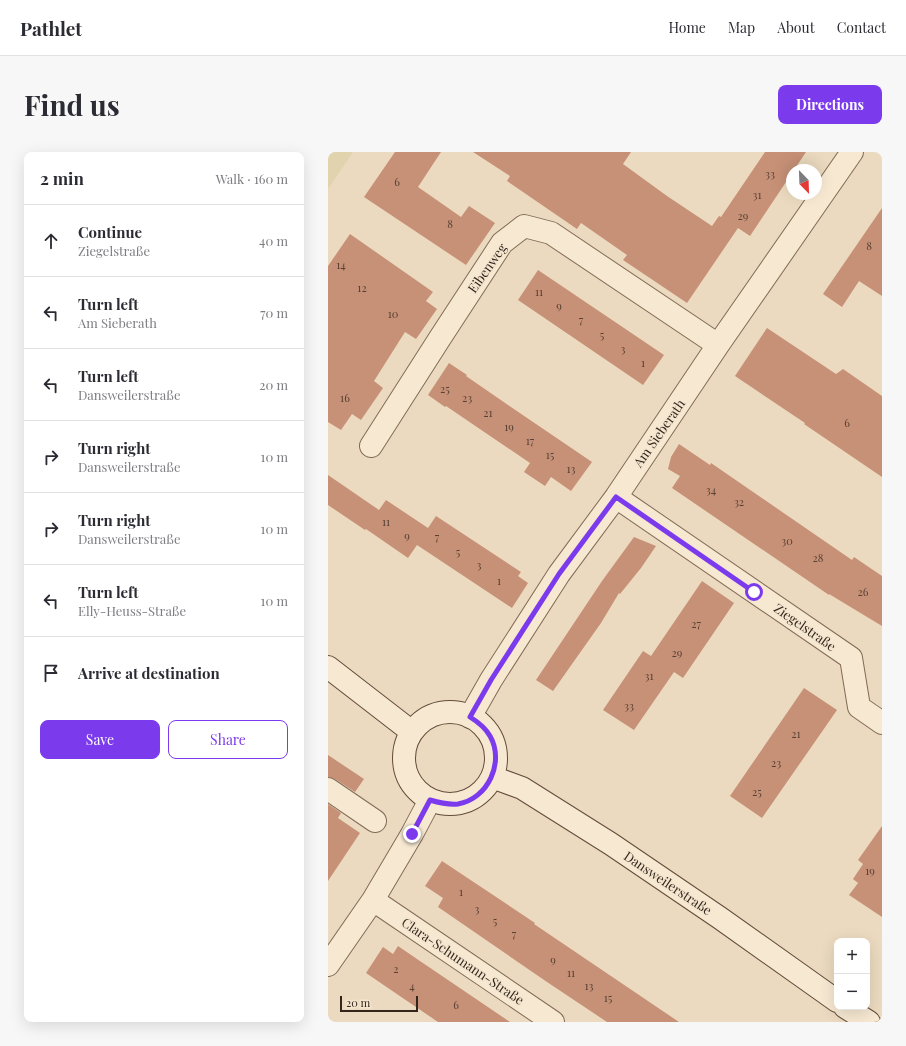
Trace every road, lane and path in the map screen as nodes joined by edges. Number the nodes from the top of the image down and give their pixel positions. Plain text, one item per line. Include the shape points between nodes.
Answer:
1 (852, 152) edge
2 (718, 345) junction
3 (371, 446) dead end
4 (616, 497) junction
5 (328, 667) edge
6 (470, 717) junction
7 (882, 723) edge
8 (412, 732) junction
9 (492, 777) junction
10 (328, 789) edge
11 (430, 800) junction
12 (375, 821) dead end
13 (373, 900) junction
14 (328, 965) edge
15 (834, 999) edge
16 (850, 1010) edge
17 (552, 1022) edge
18 (869, 1022) edge

1 - 2 street, Am Sieberath
2 - 3 street, Eibenweg via 551,233 524,226 502,244
2 - 4 street, Am Sieberath
4 - 6 street, Am Sieberath via 559,574
4 - 7 street, Ziegelstraße via 851,658 859,707
5 - 8 street
6 - 8 street via 444,712 420,723
6 - 9 street via 482,725 495,749 496,764
8 - 11 street via 403,758 405,771 410,783
9 - 11 street via 478,794 459,804 444,804
9 - 15 street, Dansweilerstraße via 522,788 611,844
10 - 12 street
11 - 13 street
13 - 14 street
13 - 17 street, Clara-Schumann-Straße
16 - 18 street

